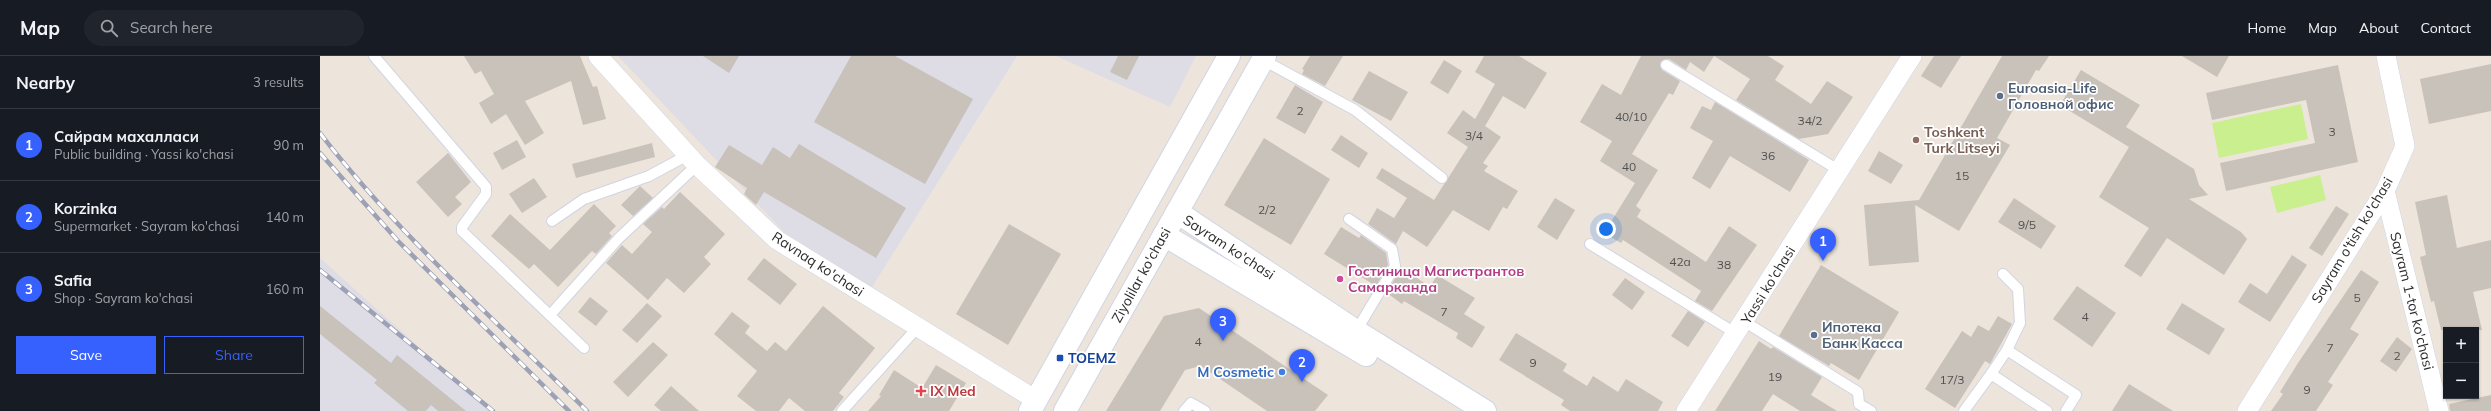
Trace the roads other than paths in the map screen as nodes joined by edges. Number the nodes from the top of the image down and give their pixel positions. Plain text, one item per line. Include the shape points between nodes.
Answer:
1 (374, 56) edge
2 (598, 56) edge
3 (1229, 56) edge
4 (1912, 56) edge
5 (2386, 56) edge
6 (1264, 58) edge
7 (1666, 65) dead end
8 (692, 160) junction
9 (1840, 171) junction
10 (1442, 178) dead end
11 (2385, 191) junction
12 (1145, 206) junction
13 (1177, 212) junction
14 (1349, 219) dead end
15 (552, 221) dead end
16 (1164, 235) junction
17 (1590, 244) dead end
18 (2003, 274) dead end
19 (550, 315) junction
20 (918, 327) junction
21 (1741, 328) junction
22 (1352, 337) junction
23 (584, 348) dead end
24 (2007, 350) junction
25 (1991, 374) junction
26 (1033, 406) edge
27 (842, 411) edge
28 (1065, 411) edge
29 (1184, 411) edge
30 (1205, 411) edge
31 (1456, 411) edge
32 (1485, 411) edge
33 (1686, 411) edge
34 (1871, 411) edge
35 (1964, 411) edge
36 (2047, 411) edge
37 (2066, 411) edge
38 (2247, 411) edge
39 (2439, 411) edge

1 - 19 lane via 486,187 486,194 462,227 462,232
2 - 8 street, Ravnaq ko'chasi
3 - 12 main road
4 - 9 street, Yassi ko'chasi
5 - 11 street, Sayram o'tish ko'chasi via 2405,146
6 - 10 lane via 1355,110
6 - 13 main road, Ziyolilar ko'chasi
7 - 9 lane
8 - 15 lane via 584,199
8 - 19 lane
8 - 20 street, Ravnaq ko'chasi via 777,240
9 - 21 street, Yassi ko'chasi
11 - 38 street, Sayram o'tish ko'chasi
11 - 39 street, Sayram 1-tor ko'chasi
12 - 13 main road, Sayram ko'chasi
12 - 16 main road, Sayram ko'chasi
12 - 26 main road
13 - 16 main road, Ziyolilar ko'chasi
13 - 22 main road, Sayram ko'chasi
14 - 22 lane via 1392,248 1395,266
16 - 22 main road, Sayram ko'chasi
16 - 28 main road, Ziyolilar ko'chasi
17 - 21 lane
18 - 24 lane via 2018,289 2020,323
19 - 23 lane
20 - 26 street, Ravnaq ko'chasi
20 - 27 lane
21 - 33 street, Yassi ko'chasi
21 - 34 lane via 1858,392 1859,404
22 - 31 main road, Sayram ko'chasi
22 - 32 main road, Sayram ko'chasi
24 - 25 lane
24 - 37 lane via 2076,395
25 - 35 lane
25 - 36 lane
29 - 30 lane via 1191,403

